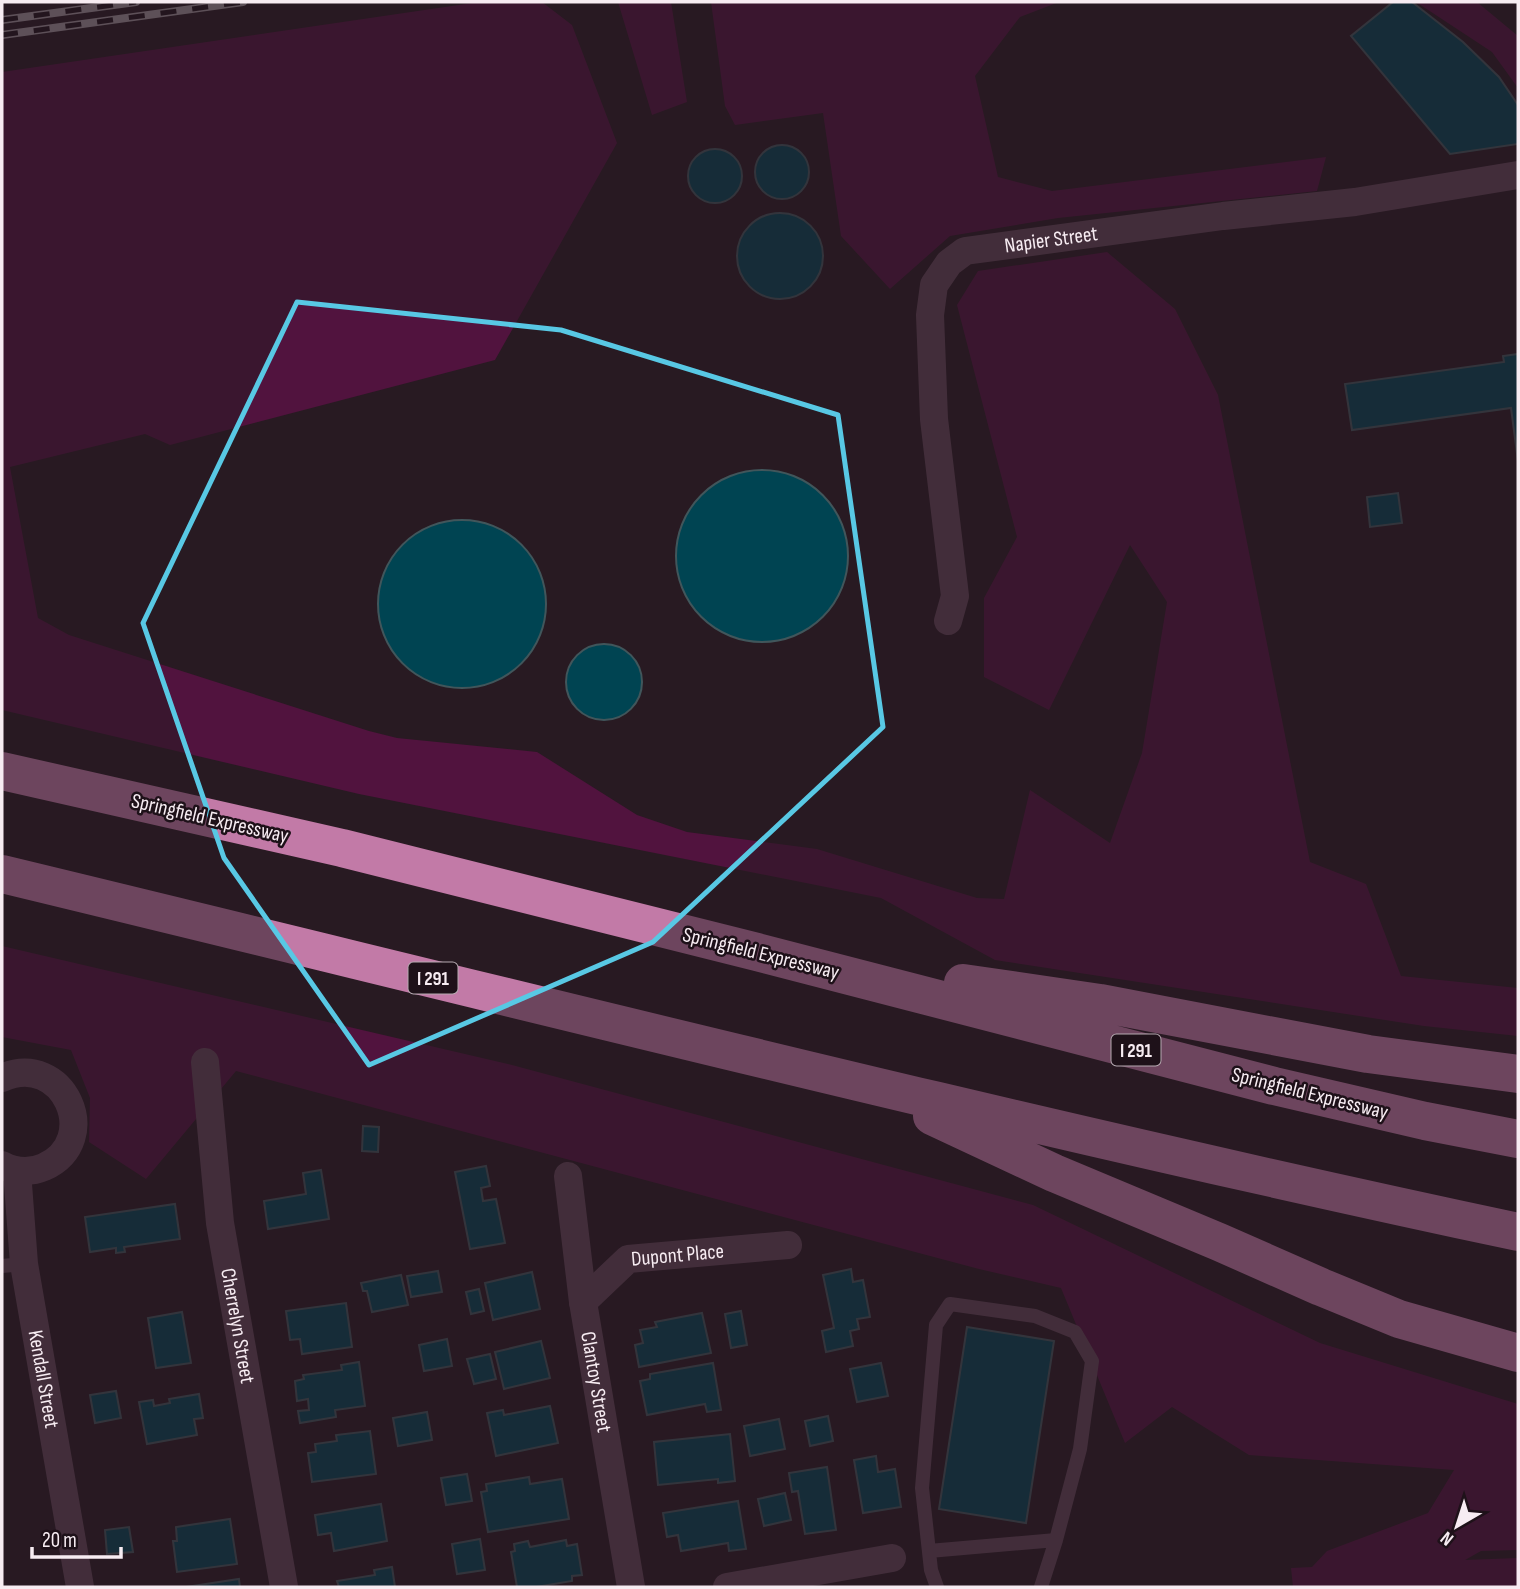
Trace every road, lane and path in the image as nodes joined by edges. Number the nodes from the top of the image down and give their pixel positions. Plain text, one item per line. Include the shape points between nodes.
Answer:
1 (1518, 175) edge
2 (948, 621) dead end
3 (2, 771) edge
4 (2, 874) edge
5 (757, 952) junction
6 (205, 1062) dead end
7 (1518, 1074) edge
8 (2, 1078) edge
9 (863, 1084) junction
10 (1518, 1139) edge
11 (9, 1168) edge
12 (568, 1176) dead end
13 (1518, 1232) edge
14 (788, 1245) dead end
15 (13, 1265) edge
16 (583, 1302) junction
17 (1518, 1353) edge
18 (1056, 1540) junction
19 (929, 1551) junction
20 (892, 1558) dead end
21 (80, 1587) edge
22 (284, 1587) edge
23 (631, 1587) edge
24 (727, 1587) edge
25 (937, 1587) edge
26 (1041, 1587) edge

1 - 2 street, Napier Street via 1355,202 965,251 949,263 934,285 930,315 934,419 955,596
3 - 5 highway, Springfield Expressway / I 291 via 342,848
4 - 9 highway, I 291
5 - 7 highway via 1100,1003 1368,1054
5 - 10 highway, Springfield Expressway / I 291 via 1274,1086
6 - 22 street, Cherrelyn Street via 220,1223
8 - 11 street, Kendall Street via 27,1072 48,1079 71,1105 74,1127 59,1157 39,1169
9 - 13 highway, I 291
9 - 17 highway via 1054,1173 1321,1287 1399,1319
11 - 15 street, Kendall Street
12 - 16 street, Clantoy Street
14 - 16 street, Dupont Place via 628,1259
15 - 21 street, Kendall Street
16 - 23 street, Clantoy Street
18 - 19 lane
18 - 19 lane via 1080,1449 1091,1361 1075,1332 1035,1315 950,1304 936,1325 922,1488
18 - 26 lane
19 - 25 lane
20 - 24 street

